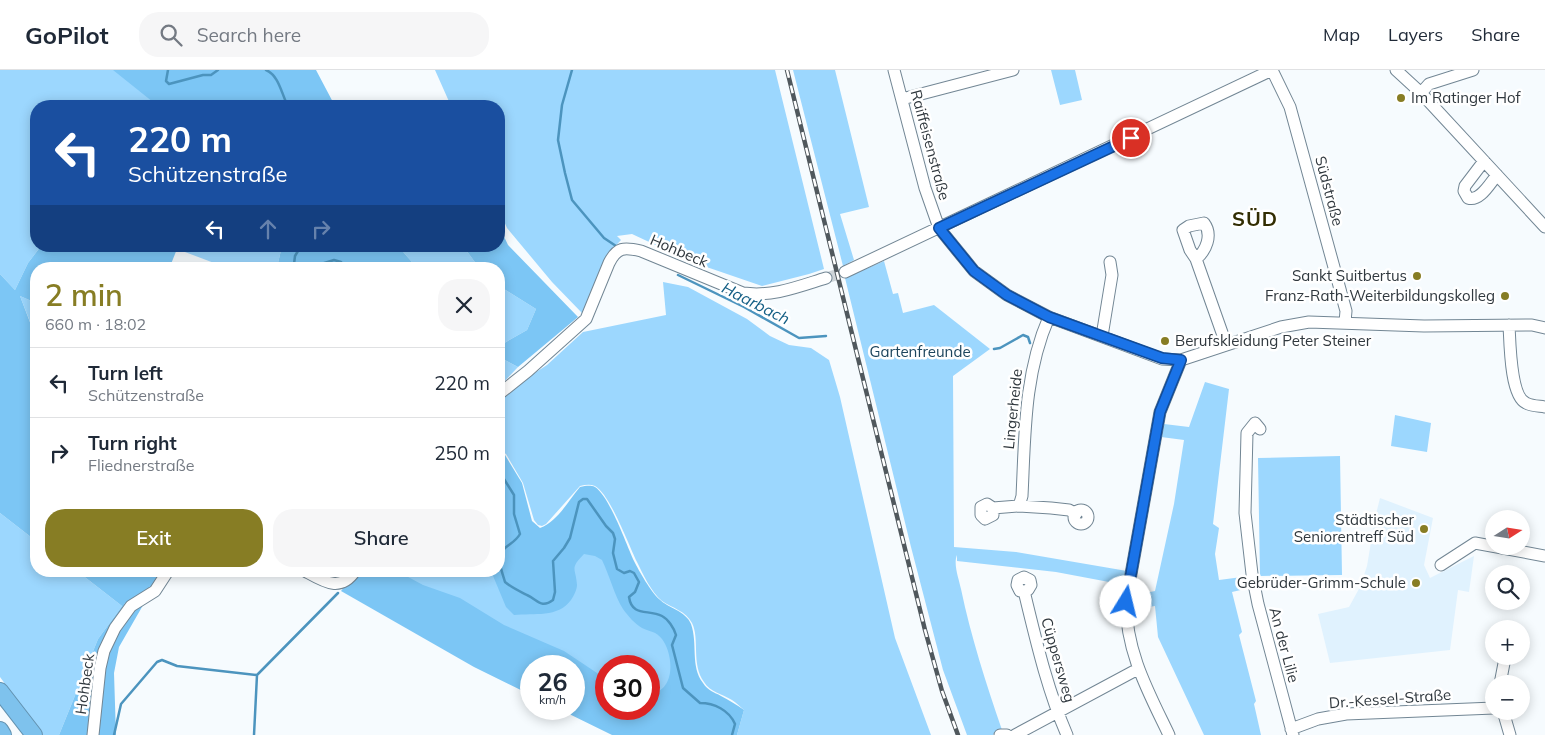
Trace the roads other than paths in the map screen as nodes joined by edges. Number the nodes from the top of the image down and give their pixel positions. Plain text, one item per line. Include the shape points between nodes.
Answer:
1 (894, 70) edge
2 (1013, 70) edge
3 (1272, 70) edge
4 (1396, 70) edge
5 (1473, 70) edge
6 (1421, 93) junction
7 (902, 99) junction
8 (1484, 161) junction
9 (1497, 175) junction
10 (1545, 227) edge
11 (939, 228) junction
12 (1196, 259) dead end
13 (1110, 262) dead end
14 (845, 272) tunnel mouth
15 (826, 278) tunnel mouth
16 (1049, 317) junction
17 (1345, 322) junction
18 (1509, 325) junction
19 (1545, 328) edge
20 (1102, 336) junction
21 (1226, 344) junction
22 (1181, 360) junction
23 (505, 389) edge
24 (1545, 407) edge
25 (1260, 429) dead end
26 (1019, 506) junction
27 (993, 508) dead end
28 (1076, 514) dead end
29 (1545, 556) edge
30 (1441, 565) dead end
31 (164, 577) edge
32 (315, 577) edge
33 (350, 577) edge
34 (1024, 591) dead end
35 (1138, 669) junction
36 (0, 691) edge
37 (1485, 708) edge
38 (1058, 713) junction
39 (1506, 720) edge
40 (0, 730) edge
41 (1292, 732) edge
42 (3, 735) edge
43 (34, 735) edge
44 (93, 735) edge
45 (1000, 735) edge
46 (1007, 735) edge
47 (1015, 735) edge
48 (1067, 735) edge
49 (1169, 735) edge
50 (1510, 735) edge

1 - 7 street, Raiffeisenstraße
2 - 7 street
3 - 11 street
3 - 17 street, Südstraße via 1290,106 1346,311
4 - 6 street
5 - 6 street via 1429,84
6 - 8 street
7 - 11 street, Raiffeisenstraße
8 - 9 street
8 - 9 street via 1465,186 1468,198 1478,198
9 - 10 street
11 - 14 street
11 - 16 street, Raiffeisenstraße via 974,271 1007,295
12 - 21 street
13 - 20 street via 1112,275
15 - 23 street, Hohbeck via 782,291 759,295 742,293 641,251 620,250 609,263 586,319
16 - 20 street, Raiffeisenstraße
16 - 26 street, Lingerheide via 1028,387
17 - 18 street via 1424,326
17 - 21 street via 1309,322
18 - 19 street
18 - 24 street via 1511,368 1520,396 1526,403
20 - 22 street, Raiffeisenstraße via 1162,358
21 - 22 street
22 - 35 street via 1160,412 1126,602 1127,630
25 - 41 street, An der Lilie via 1254,423 1247,433 1245,513 1258,604
26 - 27 street
26 - 28 street via 1069,510
29 - 30 street via 1474,543
31 - 44 street, Hohbeck via 155,591 131,606 104,650
32 - 33 street via 332,584 342,583
34 - 38 street, Cüppersweg
35 - 38 street
35 - 49 street
36 - 43 highway
37 - 41 street, Dr.-Kessel-Straße via 1346,714 1318,719
38 - 47 street
38 - 48 street, Cüppersweg
39 - 50 street
40 - 42 highway
45 - 46 street

